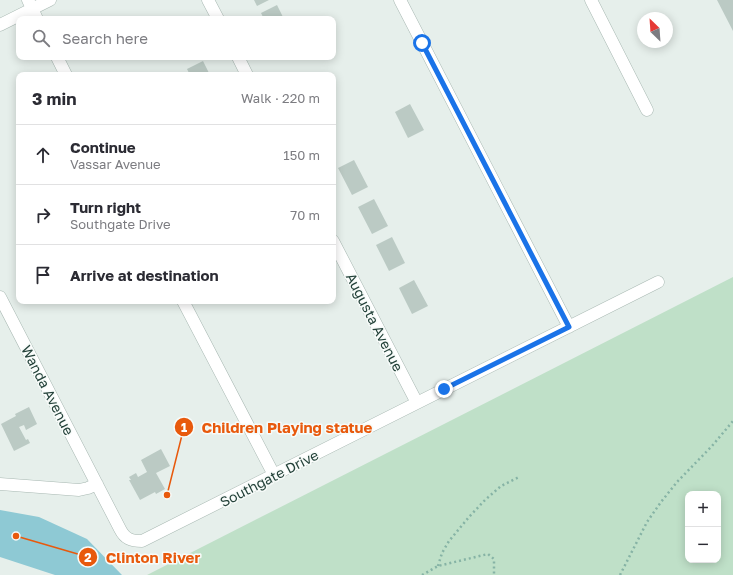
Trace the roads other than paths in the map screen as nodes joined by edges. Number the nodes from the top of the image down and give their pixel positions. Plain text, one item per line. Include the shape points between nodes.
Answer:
1 (50, 0) edge
2 (208, 0) edge
3 (400, 0) edge
4 (591, 0) edge
5 (32, 9) edge
6 (18, 16) edge
7 (216, 16) edge
8 (16, 17) edge
9 (0, 25) edge
10 (58, 60) edge
11 (240, 60) edge
12 (64, 72) edge
13 (246, 72) edge
14 (647, 110) dead end
15 (336, 247) edge
16 (658, 282) dead end
17 (0, 297) edge
18 (186, 304) edge
19 (569, 327) junction
20 (417, 403) junction
21 (274, 475) junction
22 (0, 484) edge
23 (97, 484) junction

1 - 5 street
2 - 7 street
3 - 19 street
4 - 14 street
5 - 6 street
8 - 9 street
10 - 12 street
11 - 13 street
15 - 20 street, Augusta Avenue
16 - 19 street, Southgate Drive
17 - 23 street, Wanda Avenue
18 - 21 street
19 - 20 street, Southgate Drive
20 - 21 street, Southgate Drive
21 - 23 street, Southgate Drive via 142,541 124,536
22 - 23 street via 80,490

